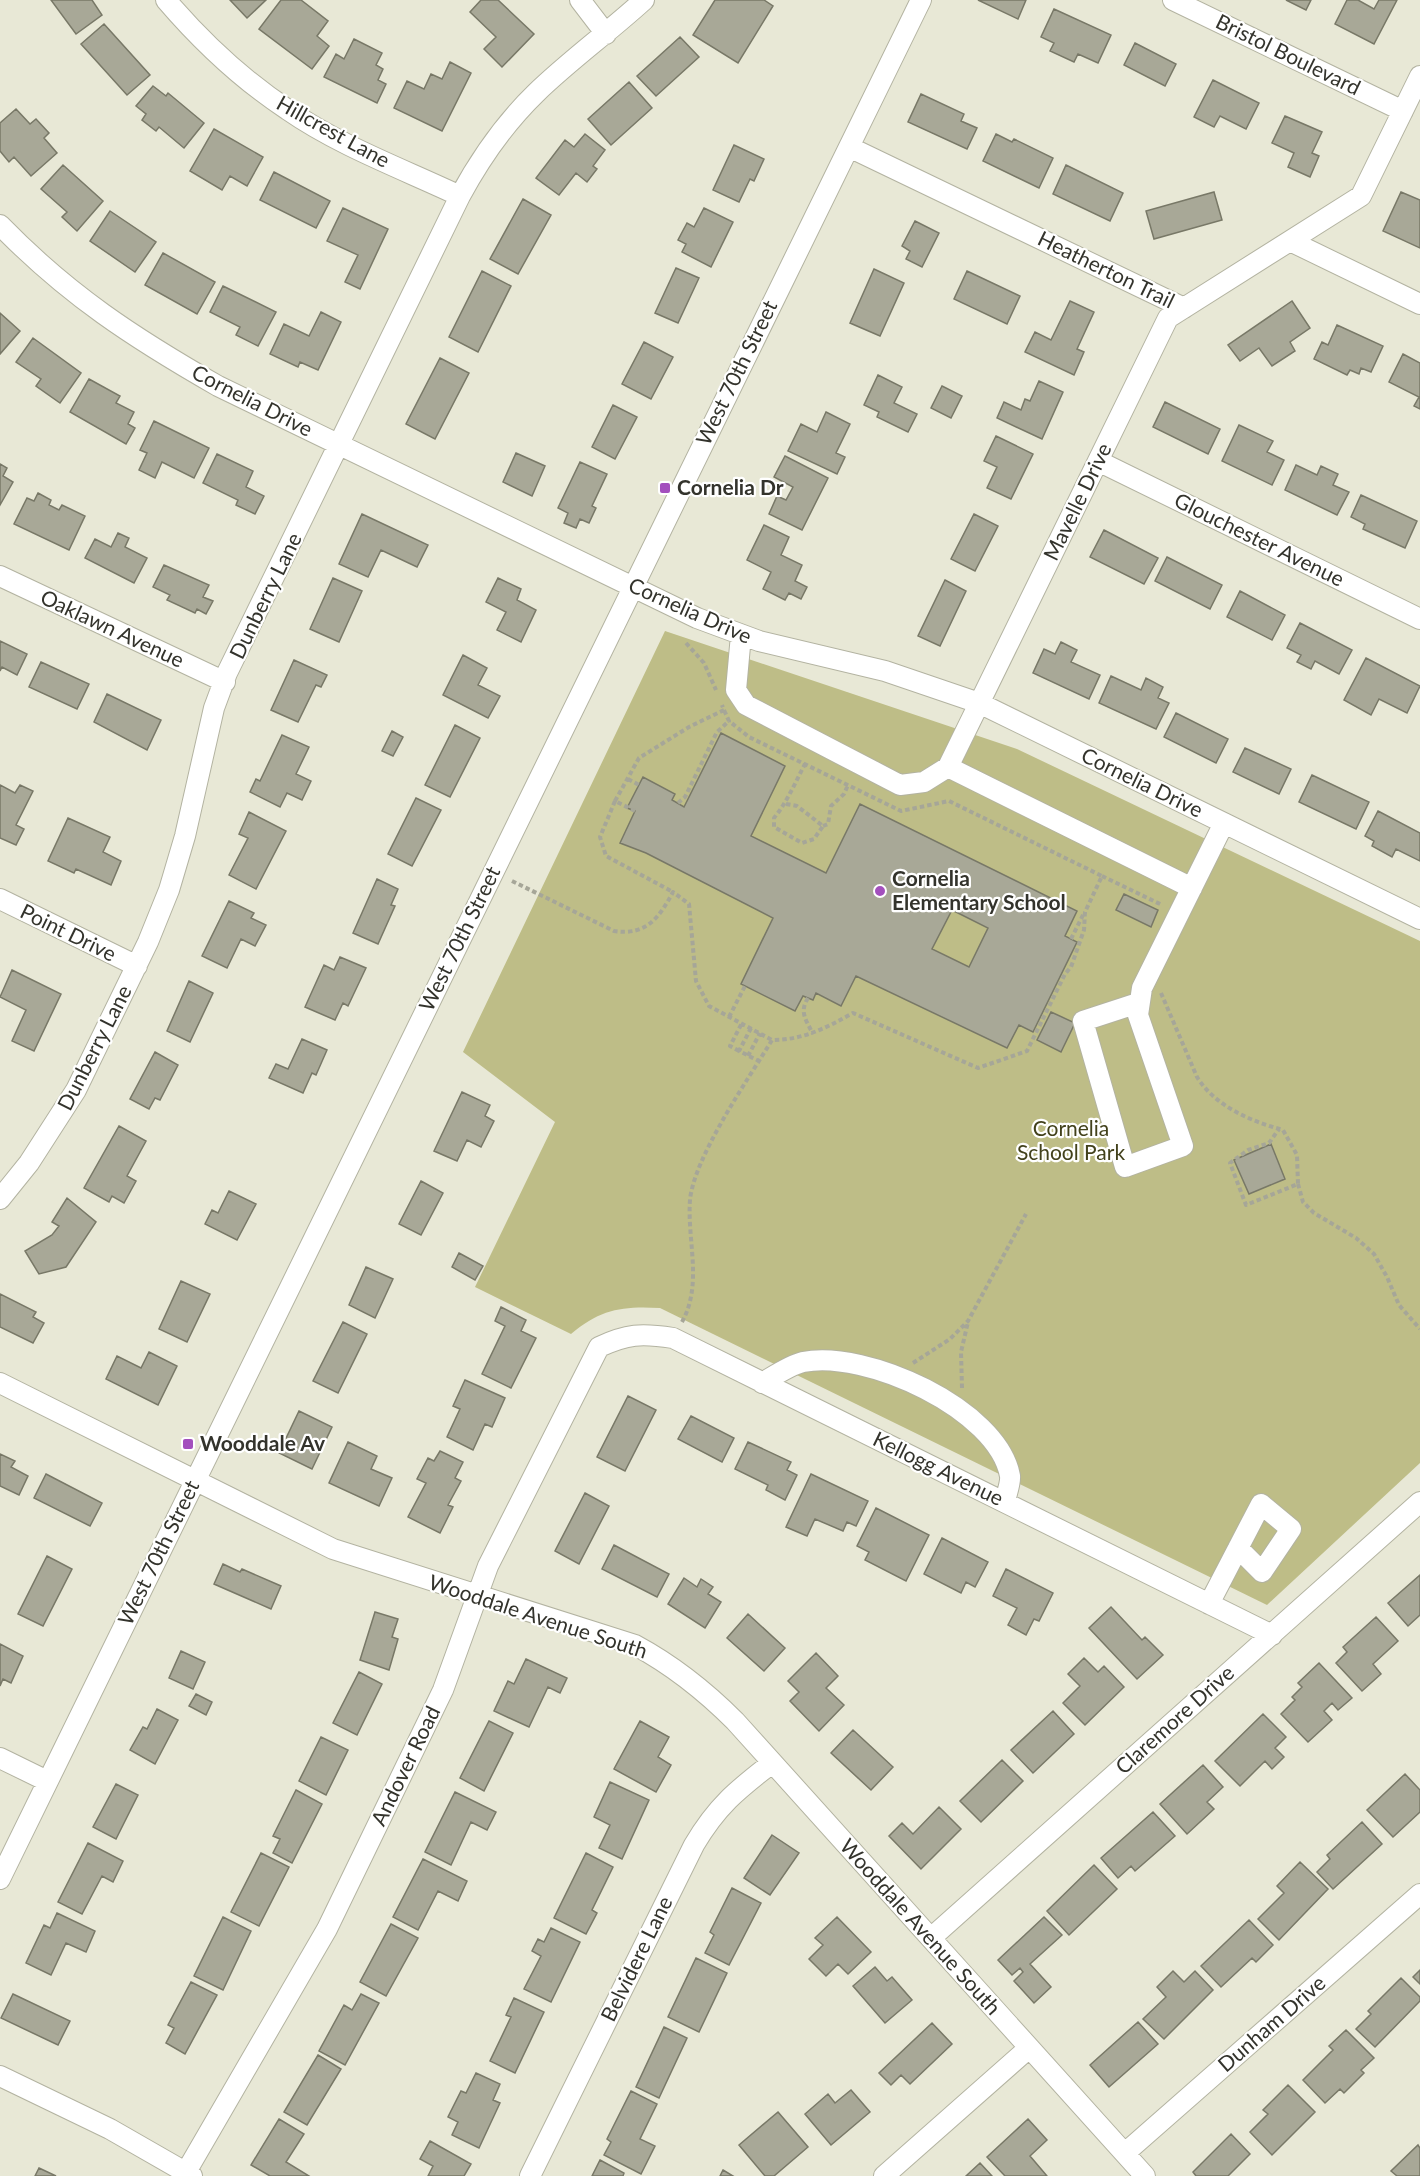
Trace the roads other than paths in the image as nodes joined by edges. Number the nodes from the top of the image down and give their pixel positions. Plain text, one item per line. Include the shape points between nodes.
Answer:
1 (166, 0) edge
2 (580, 0) edge
3 (644, 0) edge
4 (921, 0) edge
5 (1173, 0) edge
6 (606, 34) junction
7 (1420, 76) edge
8 (1403, 111) junction
9 (849, 147) junction
10 (460, 196) junction
11 (0, 225) edge
12 (1290, 241) junction
13 (1420, 304) edge
14 (1184, 308) junction
15 (339, 445) junction
16 (1098, 461) junction
17 (0, 576) edge
18 (633, 586) junction
19 (1420, 619) edge
20 (741, 635) junction
21 (225, 682) junction
22 (978, 703) junction
23 (948, 767) junction
24 (1224, 823) junction
25 (1192, 888) junction
26 (0, 899) edge
27 (1420, 919) edge
28 (137, 966) junction
29 (1138, 1003) junction
30 (0, 1199) edge
31 (598, 1347) joint
32 (0, 1383) edge
33 (762, 1383) junction
34 (196, 1480) junction
35 (1005, 1502) junction
36 (1420, 1502) edge
37 (1238, 1548) dead end
38 (476, 1595) junction
39 (1209, 1604) junction
40 (1272, 1635) junction
41 (0, 1758) edge
42 (772, 1763) junction
43 (47, 1781) junction
44 (0, 1879) edge
45 (1420, 1894) edge
46 (931, 1938) junction
47 (1029, 2048) junction
48 (0, 2076) edge
49 (1125, 2153) junction
50 (189, 2174) edge
51 (530, 2176) edge
52 (884, 2176) edge
53 (1145, 2176) edge

1 - 10 street, Hillcrest Lane via 207,46 289,111 340,140
2 - 6 street
3 - 6 street, Dunberry Lane
4 - 9 street, West 70th Street
5 - 8 street, Bristol Boulevard
6 - 10 street, Dunberry Lane via 536,93 503,130
7 - 8 street
8 - 12 street via 1361,196
9 - 14 street, Heatherton Trail
9 - 18 street, West 70th Street
10 - 15 street, Dunberry Lane
11 - 15 street, Cornelia Drive via 88,305 152,348 218,386
12 - 13 street
12 - 14 street, Heatherton Trail
14 - 16 street, Mavelle Drive via 1168,318
15 - 18 street, Cornelia Drive
15 - 21 street, Dunberry Lane
16 - 19 street, Glouchester Avenue
16 - 22 street, Mavelle Drive
17 - 21 street, Oaklawn Avenue
18 - 20 street, Cornelia Drive
18 - 34 street, West 70th Street
20 - 22 street, Cornelia Drive via 885,671
20 - 23 street via 736,690 746,705 900,785 924,782
21 - 28 street, Dunberry Lane via 214,708 169,890
22 - 23 street, Mavelle Drive
22 - 24 street, Cornelia Drive
23 - 25 street
24 - 25 street
24 - 27 street, Cornelia Drive
25 - 29 street
26 - 28 street, Point Drive
28 - 30 street, Dunberry Lane via 76,1090 29,1163
29 - 29 street via 1138,1015 1183,1146 1125,1167 1083,1021
31 - 33 street, Kellogg Avenue via 623,1336 673,1338
31 - 38 street, Andover Road
32 - 34 street, Wooddale Avenue South
33 - 35 street, Kellogg Avenue
33 - 35 street via 803,1362 842,1362 895,1375 932,1391 999,1446 1010,1477
34 - 38 street, Wooddale Avenue South via 333,1549
34 - 43 street, West 70th Street
35 - 39 street, Kellogg Avenue
36 - 40 street, Claremore Drive
37 - 39 street
38 - 42 street, Wooddale Avenue South via 635,1645 672,1665 706,1692
38 - 50 street, Andover Road via 443,1690 327,1929
39 - 40 street, Kellogg Avenue
40 - 46 street, Claremore Drive
41 - 43 street
42 - 46 street, Wooddale Avenue South
42 - 51 street, Belvidere Lane via 729,1796 694,1845
43 - 44 street, West 70th Street
45 - 49 street, Dunham Drive
46 - 47 street, Wooddale Avenue South
47 - 49 street, Wooddale Avenue South
47 - 52 street
48 - 50 street via 110,2129
49 - 53 street, Wooddale Avenue South

